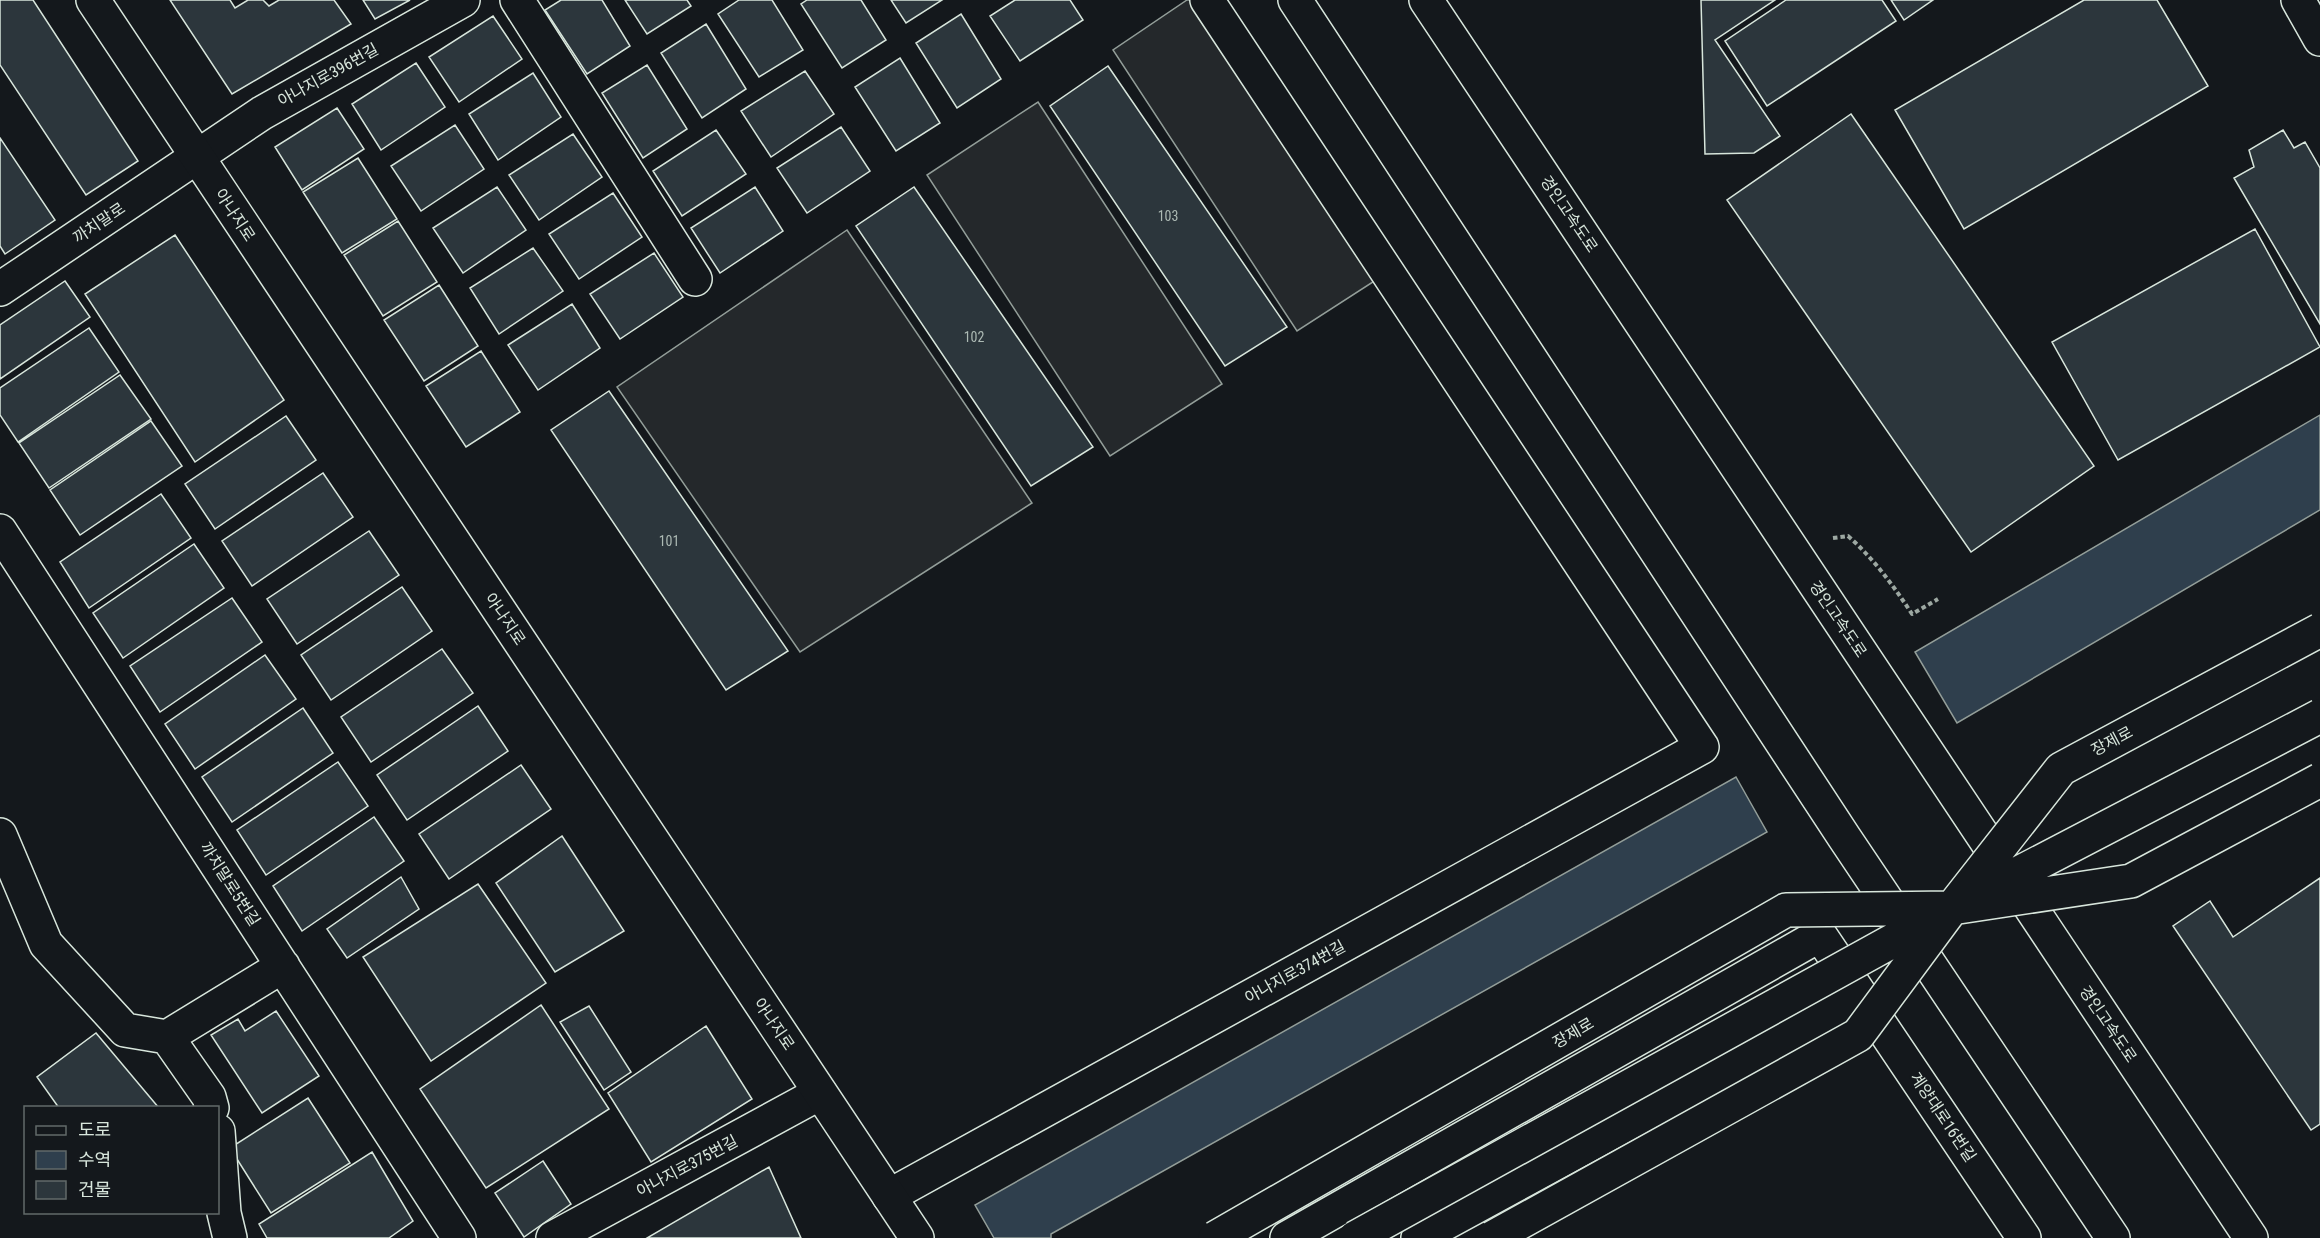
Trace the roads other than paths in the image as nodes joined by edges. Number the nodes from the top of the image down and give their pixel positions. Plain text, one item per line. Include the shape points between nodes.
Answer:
1 (93, 0) edge
2 (464, 0) edge
3 (517, 0) edge
4 (1207, 0) edge
5 (1295, 0) edge
6 (1426, 0) edge
7 (2298, 0) edge
8 (2320, 39) edge
9 (198, 158) junction
10 (695, 279) dead end
11 (0, 289) edge
12 (0, 531) edge
13 (2320, 630) edge
14 (2320, 716) edge
15 (2320, 780) edge
16 (0, 838) edge
17 (1952, 908) junction
18 (283, 966) junction
19 (1862, 997) junction
20 (167, 1037) junction
21 (820, 1093) junction
22 (212, 1106) edge
23 (219, 1145) edge
24 (889, 1196) junction
25 (230, 1238) edge
26 (459, 1238) edge
27 (553, 1238) edge
28 (917, 1238) edge
29 (1215, 1238) edge
30 (1287, 1238) edge
31 (1355, 1238) edge
32 (1418, 1238) edge
33 (1492, 1238) edge
34 (2024, 1238) edge
35 (2113, 1238) edge
36 (2251, 1238) edge

1 - 9 main road, 아나지로
2 - 9 main road, 아나지로396번길 via 262,112
3 - 10 main road
4 - 24 main road, 아나지로374번길 via 1702,747
5 - 35 main road via 1844,837
6 - 36 main road, 경인고속도로
7 - 8 main road
9 - 11 main road, 까치말로
9 - 21 main road, 아나지로
12 - 18 main road, 까치말로5번길
13 - 17 main road, 장제로, bridge via 2061,769
14 - 17 main road, 장제로, bridge
15 - 17 main road, 장제로, bridge via 2131,881
16 - 20 main road via 46,944 125,1030
17 - 29 main road, 장제로, bridge via 1786,910
17 - 31 main road, 장제로, bridge
17 - 33 main road, 장제로, bridge via 1858,1035
18 - 20 main road
18 - 26 main road, 까치말로5번길
19 - 30 main road, 계양대로16번길 via 1820,935
19 - 32 main road
19 - 34 main road, 계양대로16번길
20 - 22 main road
21 - 24 main road, 아나지로
21 - 27 main road, 아나지로375번길
23 - 25 main road via 224,1213
24 - 28 main road, 아나지로

